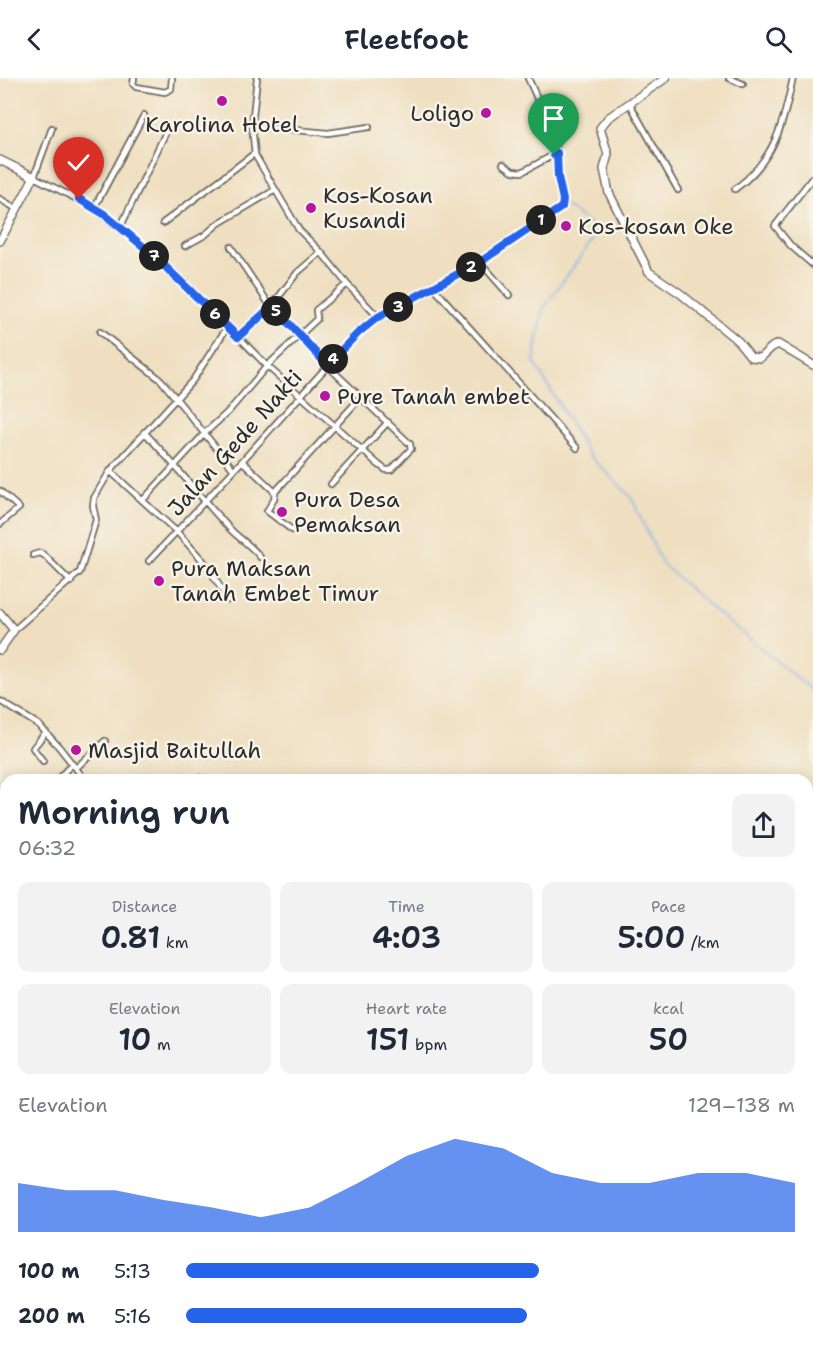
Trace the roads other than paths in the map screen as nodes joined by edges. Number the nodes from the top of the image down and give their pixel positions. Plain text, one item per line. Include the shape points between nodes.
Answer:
1 (134, 78) edge
2 (172, 78) edge
3 (257, 78) edge
4 (666, 78) edge
5 (729, 78) edge
6 (793, 78) edge
7 (528, 80) edge
8 (743, 84) dead end
9 (630, 104) junction
10 (144, 115) dead end
11 (252, 126) junction
12 (52, 128) dead end
13 (369, 128) dead end
14 (166, 132) dead end
15 (255, 153) junction
16 (553, 155) junction
17 (0, 160) edge
18 (503, 164) dead end
19 (34, 177) junction
20 (813, 177) edge
21 (735, 189) dead end
22 (274, 190) junction
23 (678, 190) dead end
24 (0, 199) edge
25 (17, 208) junction
26 (94, 208) junction
27 (163, 223) dead end
28 (120, 228) junction
29 (0, 241) edge
30 (185, 246) dead end
31 (231, 247) dead end
32 (321, 252) junction
33 (480, 262) junction
34 (813, 265) edge
35 (347, 284) junction
36 (434, 288) junction
37 (509, 296) dead end
38 (271, 307) junction
39 (378, 317) junction
40 (228, 326) junction
41 (100, 332) dead end
42 (299, 335) junction
43 (238, 337) junction
44 (327, 365) junction
45 (813, 365) edge
46 (267, 366) junction
47 (300, 395) junction
48 (361, 397) junction
49 (177, 399) junction
50 (388, 422) junction
51 (334, 426) junction
52 (144, 432) junction
53 (205, 433) junction
54 (577, 448) dead end
55 (362, 450) junction
56 (242, 461) junction
57 (176, 465) junction
58 (234, 470) junction
59 (110, 471) junction
60 (331, 484) dead end
61 (0, 491) edge
62 (275, 492) junction
63 (143, 500) junction
64 (206, 501) junction
65 (0, 524) edge
66 (292, 530) dead end
67 (177, 532) junction
68 (33, 555) dead end
69 (260, 557) dead end
70 (149, 561) dead end
71 (71, 582) junction
72 (228, 600) dead end
73 (0, 613) edge
74 (14, 630) junction
75 (0, 650) edge
76 (0, 701) edge
77 (46, 732) junction
78 (105, 741) dead end
79 (43, 761) dead end
80 (74, 766) junction
81 (64, 774) edge
82 (80, 774) edge

1 - 2 street via 133,84 138,88 168,92
3 - 11 street
4 - 9 street
5 - 8 street
6 - 21 street via 784,121 773,146 760,166
7 - 16 street, Jalan Gede Nakti via 554,134
9 - 23 street
9 - 45 street via 600,128 608,154 603,169 612,199 649,272 738,341 751,357 760,358 778,344
10 - 26 street
11 - 13 street via 328,133
11 - 15 street
12 - 19 street
14 - 28 street
15 - 22 street
15 - 27 street
16 - 18 street via 522,172
16 - 33 street, Jalan Gede Nakti via 563,204
17 - 19 street
19 - 25 street
19 - 26 street
20 - 34 street via 775,226
22 - 30 street
22 - 32 street via 299,230
24 - 25 street
25 - 29 street
26 - 28 street
28 - 40 street
31 - 38 street
32 - 35 street
32 - 38 street via 297,273
33 - 36 street, Jalan Gede Nakti
33 - 37 street
35 - 39 street
35 - 42 street via 316,310 316,319
36 - 39 street, Jalan Gede Nakti
36 - 54 street
38 - 42 street
38 - 43 street
39 - 44 street, Jalan Gede Nakti
40 - 43 street
40 - 49 street
41 - 49 street via 160,380
42 - 44 street
42 - 46 street
43 - 46 street
44 - 47 street, Jalan Gede Nakti
44 - 48 street
46 - 47 street
46 - 53 street
47 - 51 street
47 - 56 street, Jalan Gede Nakti
48 - 50 street
48 - 51 street
49 - 52 street
49 - 53 street
50 - 55 street
50 - 55 street via 410,444 410,450 391,470
51 - 55 street
51 - 62 street
52 - 57 street
52 - 59 street
53 - 57 street
53 - 58 street
55 - 60 street
56 - 58 street, Jalan Gede Nakti
56 - 62 street
57 - 63 street
57 - 64 street
58 - 64 street, Jalan Gede Nakti
59 - 63 street
59 - 71 street via 94,498 96,520 82,569
61 - 65 street via 19,508
62 - 66 street via 267,510
63 - 67 street
64 - 67 street, Jalan Gede Nakti
64 - 69 street
67 - 70 street, Jalan Gede Nakti
67 - 72 street via 206,564
68 - 71 street via 44,555
71 - 74 street
73 - 74 street
74 - 75 street
76 - 77 street
77 - 79 street via 33,748
77 - 80 street
78 - 80 street
80 - 81 street
80 - 82 street

